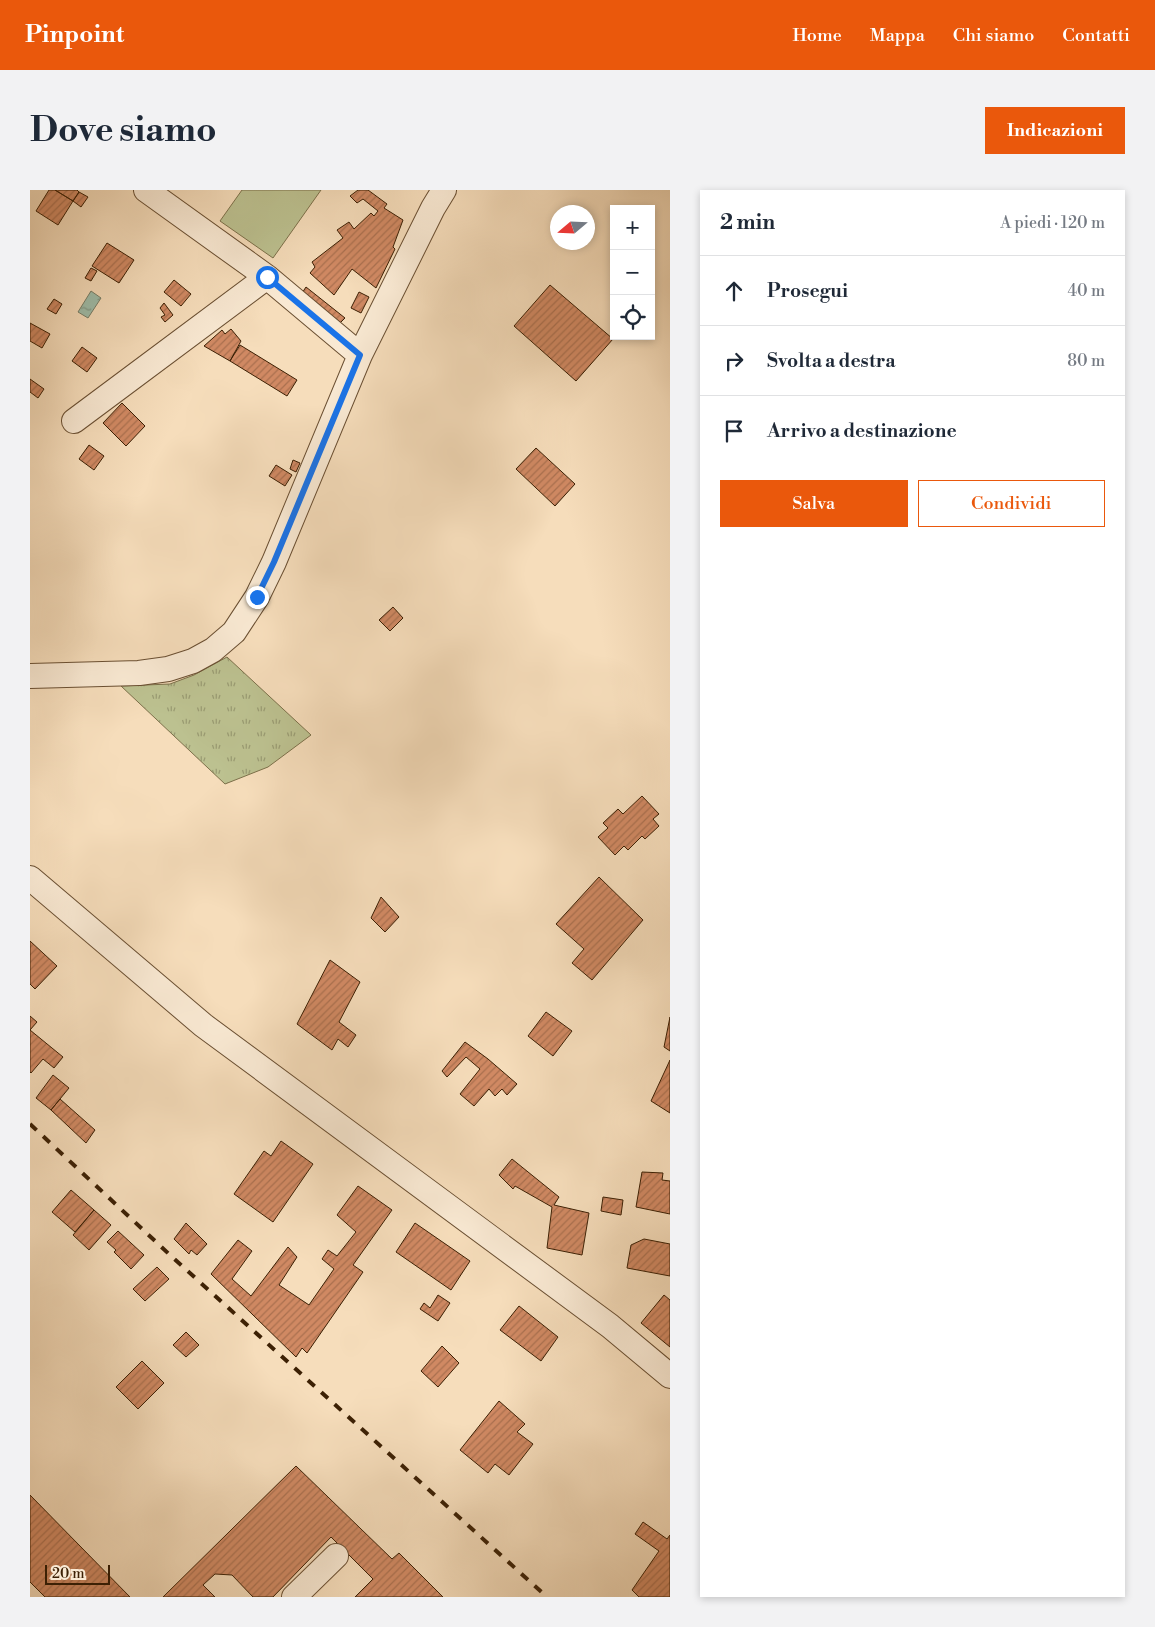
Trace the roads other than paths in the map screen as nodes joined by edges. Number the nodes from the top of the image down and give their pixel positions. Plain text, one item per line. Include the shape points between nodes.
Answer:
1 (146, 190) edge
2 (444, 190) edge
3 (267, 277) junction
4 (360, 355) junction
5 (74, 421) dead end
6 (30, 676) edge
7 (30, 878) edge
8 (670, 1376) edge
9 (336, 1556) dead end
10 (294, 1597) edge

1 - 3 street
2 - 4 street
3 - 4 street
3 - 5 street
4 - 6 street via 274,562 257,597 234,632 213,650 168,669 139,674
7 - 8 street via 203,1025 610,1326
9 - 10 street

